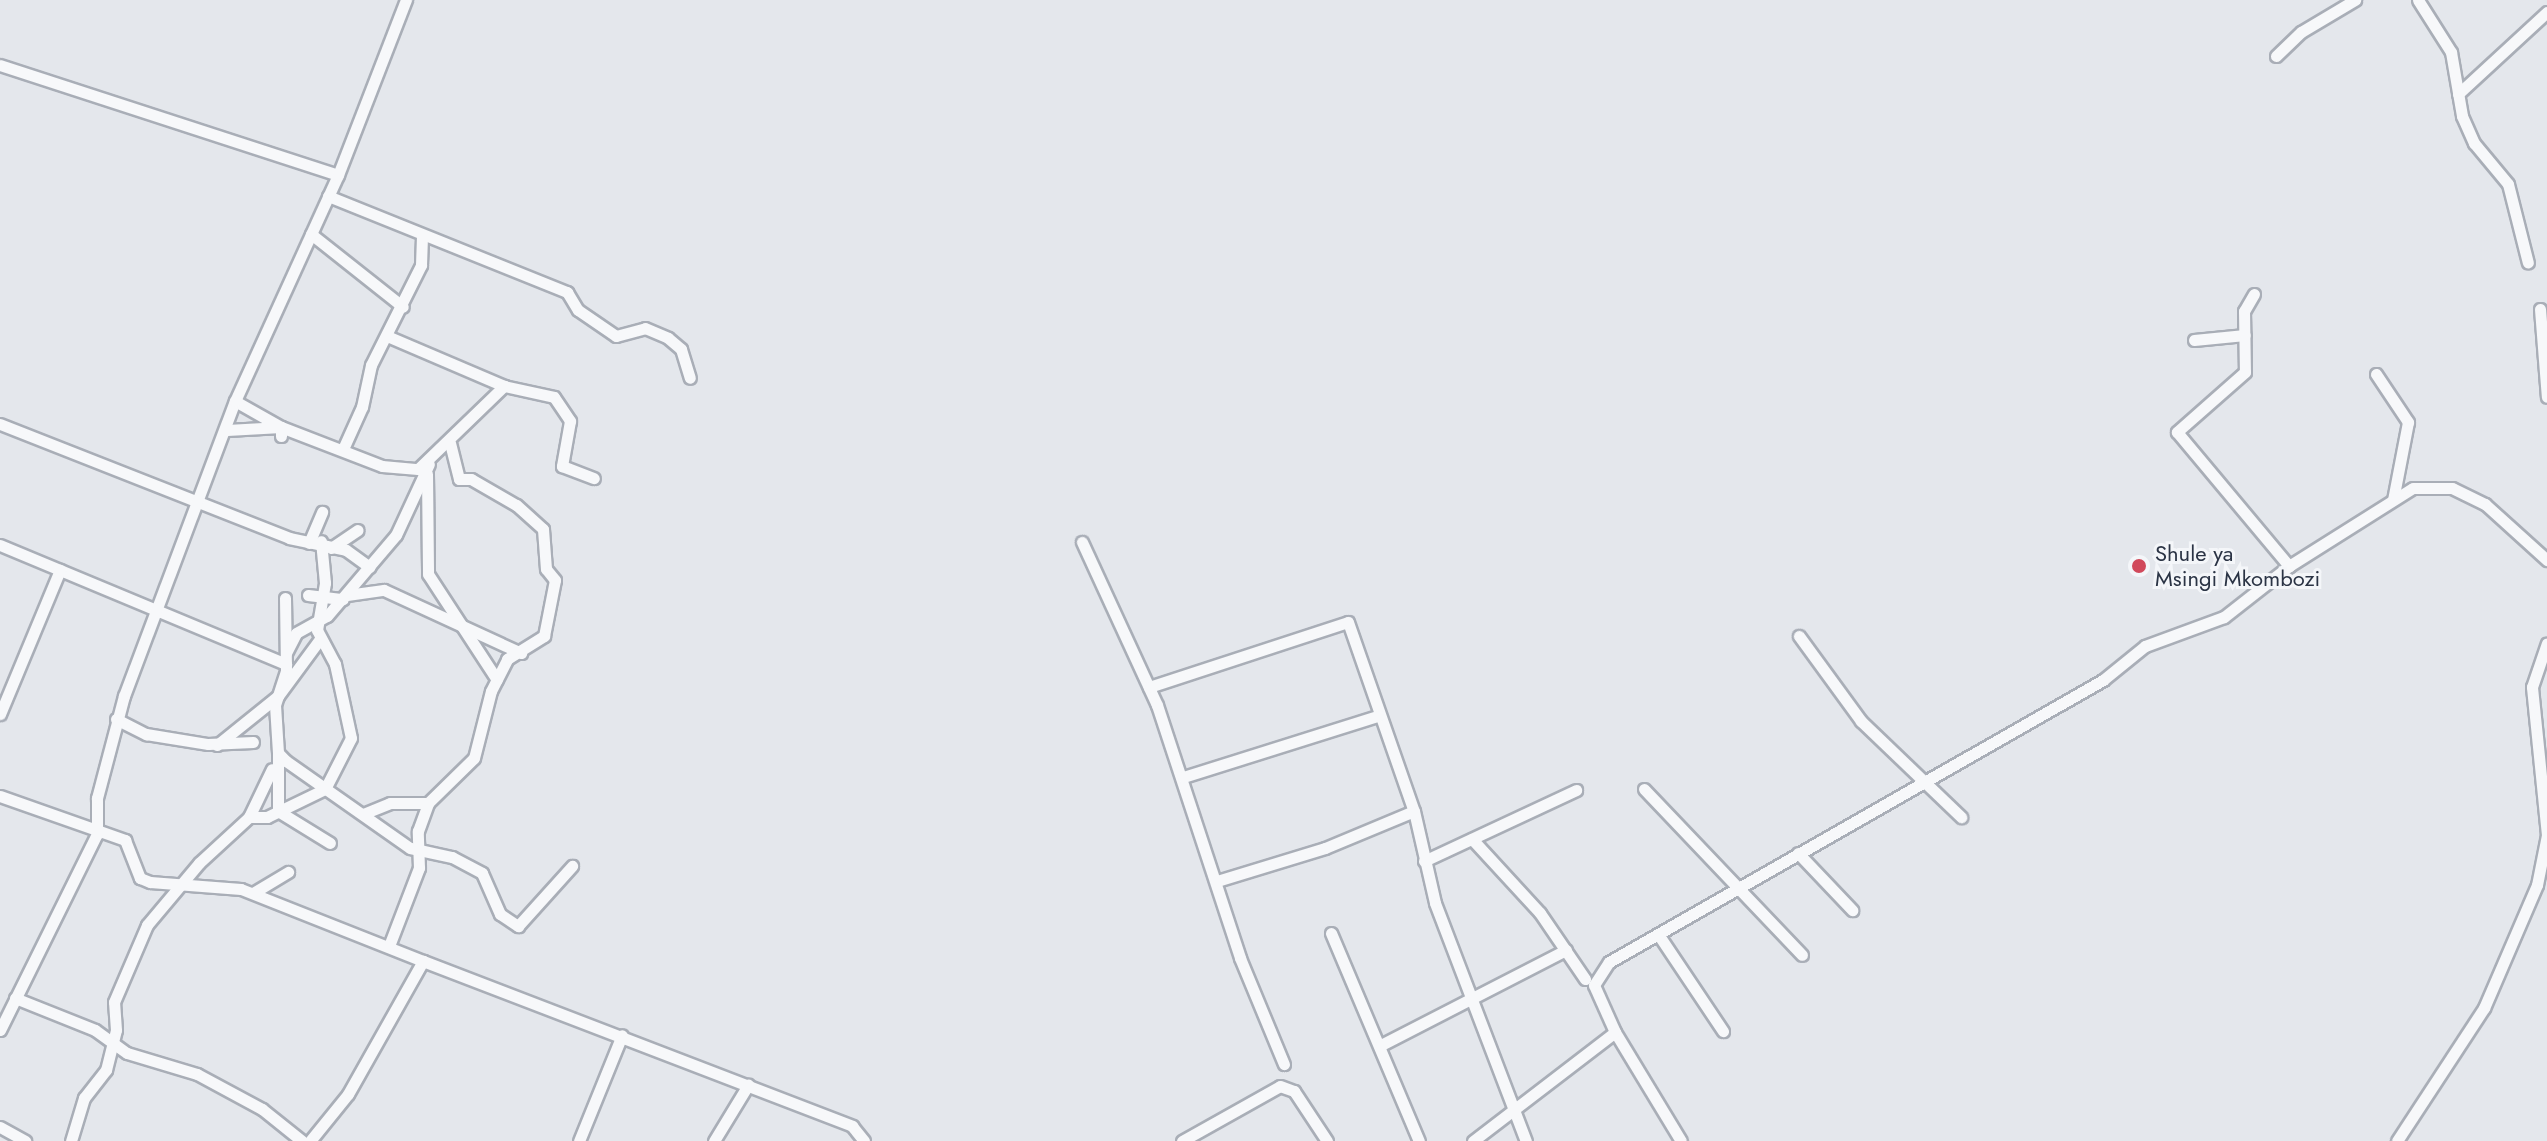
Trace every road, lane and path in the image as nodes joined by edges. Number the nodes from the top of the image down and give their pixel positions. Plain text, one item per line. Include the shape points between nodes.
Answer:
1 (406, 0) edge
2 (2355, 0) edge
3 (2418, 0) edge
4 (2547, 12) edge
5 (2276, 56) dead end
6 (0, 65) edge
7 (2458, 94) junction
8 (338, 175) junction
9 (328, 196) junction
10 (311, 234) junction
11 (422, 236) junction
12 (2528, 263) dead end
13 (2254, 294) dead end
14 (403, 307) junction
15 (2540, 309) dead end
16 (2245, 335) junction
17 (387, 336) junction
18 (2194, 340) dead end
19 (2376, 374) dead end
20 (690, 378) dead end
21 (504, 386) junction
22 (2547, 397) edge
23 (235, 401) junction
24 (0, 424) edge
25 (227, 430) junction
26 (281, 431) junction
27 (450, 443) junction
28 (343, 449) junction
29 (428, 469) junction
30 (594, 478) dead end
31 (198, 500) junction
32 (2393, 500) junction
33 (322, 512) dead end
34 (358, 530) dead end
35 (321, 541) junction
36 (1082, 542) dead end
37 (309, 543) junction
38 (0, 545) edge
39 (334, 545) junction
40 (322, 557) junction
41 (2547, 560) edge
42 (2289, 566) junction
43 (369, 567) junction
44 (60, 570) junction
45 (308, 595) dead end
46 (322, 595) junction
47 (345, 597) junction
48 (285, 598) dead end
49 (158, 609) junction
50 (320, 620) junction
51 (282, 630) junction
52 (470, 631) junction
53 (296, 633) junction
54 (1799, 636) dead end
55 (320, 639) junction
56 (2547, 643) edge
57 (521, 653) junction
58 (286, 658) junction
59 (497, 680) junction
60 (1149, 687) junction
61 (278, 696) junction
62 (0, 714) edge
63 (1378, 716) junction
64 (116, 719) junction
65 (253, 742) dead end
66 (217, 745) junction
67 (278, 753) junction
68 (1183, 777) junction
69 (1920, 781) junction
70 (325, 789) junction
71 (1644, 789) dead end
72 (1576, 790) dead end
73 (0, 796) edge
74 (428, 803) junction
75 (278, 811) junction
76 (1414, 811) junction
77 (363, 814) junction
78 (249, 817) junction
79 (1961, 817) dead end
80 (97, 834) junction
81 (1472, 839) junction
82 (330, 843) dead end
83 (419, 850) junction
84 (1798, 853) junction
85 (1424, 861) junction
86 (572, 866) dead end
87 (288, 872) dead end
88 (1217, 881) junction
89 (182, 884) junction
90 (1738, 888) junction
91 (253, 893) junction
92 (1852, 910) dead end
93 (1331, 933) dead end
94 (1658, 934) junction
95 (389, 946) junction
96 (1566, 950) junction
97 (1802, 955) dead end
98 (423, 961) junction
99 (1585, 979) dead end
100 (1475, 996) junction
101 (15, 998) junction
102 (0, 1030) edge
103 (1723, 1031) dead end
104 (1615, 1032) junction
105 (622, 1035) junction
106 (113, 1042) junction
107 (1381, 1045) junction
108 (1284, 1064) dead end
109 (748, 1085) junction
110 (1515, 1112) junction
111 (0, 1127) edge
112 (25, 1141) edge
113 (71, 1141) edge
114 (302, 1141) edge
115 (310, 1141) edge
116 (579, 1141) edge
117 (714, 1141) edge
118 (864, 1141) edge
119 (1182, 1141) edge
120 (1327, 1141) edge
121 (1419, 1141) edge
122 (1473, 1141) edge
123 (1526, 1141) edge
124 (1681, 1141) edge
125 (2397, 1141) edge

1 - 8 street
2 - 5 street via 2301,32
3 - 7 street via 2443,33
4 - 7 street
6 - 8 street
7 - 12 street via 2474,143 2512,195
8 - 9 street
9 - 10 street
9 - 11 street
10 - 14 street
10 - 23 street
11 - 14 street via 421,265
11 - 20 street via 567,292 578,310 616,336 645,328 668,338 681,349
13 - 16 street via 2244,311
14 - 17 street
15 - 22 street
16 - 18 street
16 - 42 street via 2245,372 2177,432
17 - 21 street
17 - 28 street
19 - 32 street via 2408,422
21 - 27 street
21 - 30 street via 554,397 570,421 562,466
23 - 25 street
23 - 26 street
24 - 31 street
25 - 26 street
25 - 31 street
26 - 28 street
27 - 29 street
27 - 57 street via 459,479 471,479 516,505 543,529 546,569 555,580 544,636
28 - 29 street via 397,470
29 - 43 street via 396,535
29 - 52 street via 428,574 438,596
31 - 37 street
31 - 49 street
32 - 41 street via 2413,488 2452,488 2485,504
32 - 42 street
33 - 37 street
34 - 39 street
35 - 37 street
35 - 39 street
35 - 40 street
36 - 60 street
38 - 44 street
39 - 40 street
39 - 43 street
40 - 46 street
42 - 69 street via 2224,617 2145,646 2103,680
43 - 47 street
44 - 49 street
44 - 62 street
45 - 46 street
46 - 47 street
46 - 50 street
47 - 50 street
47 - 52 street via 384,590
48 - 51 street
49 - 58 street
49 - 64 street
50 - 53 street
50 - 55 street
51 - 53 street
51 - 58 street
52 - 57 street
52 - 59 street
53 - 58 street
54 - 69 street via 1861,721
55 - 61 street
55 - 70 street via 335,664 352,723
56 - 125 street via 2532,687 2547,835 2537,885 2484,1008
57 - 59 street via 507,659
58 - 61 street
59 - 74 street via 474,758
60 - 63 street via 1348,622
60 - 68 street
61 - 66 street
61 - 67 street
63 - 68 street
63 - 76 street
64 - 66 street via 146,734
64 - 80 street via 97,798
65 - 66 street
67 - 70 street
67 - 75 street
67 - 78 street
68 - 88 street
69 - 79 street
69 - 84 street
70 - 75 street
70 - 77 street
71 - 90 street
72 - 81 street
73 - 80 street
74 - 77 street via 390,803
74 - 83 street
75 - 78 street
75 - 82 street
76 - 85 street
76 - 88 street via 1325,848
77 - 83 street
78 - 89 street
80 - 89 street via 125,840 140,878
80 - 101 street
81 - 85 street
81 - 96 street
83 - 86 street via 482,873 500,914 518,926
83 - 95 street via 415,880
84 - 90 street
84 - 92 street
85 - 100 street
87 - 91 street
88 - 108 street via 1255,998
89 - 91 street
89 - 106 street via 147,925 123,971
90 - 94 street
90 - 97 street
91 - 95 street
93 - 107 street
94 - 103 street
94 - 104 street via 1595,975
95 - 98 street
96 - 99 street
96 - 100 street
98 - 105 street
98 - 115 street via 348,1094
100 - 107 street
100 - 110 street
101 - 102 street
101 - 106 street
104 - 110 street
104 - 124 street
105 - 109 street
105 - 116 street
106 - 113 street via 106,1070 84,1098
106 - 114 street via 197,1074 262,1109
107 - 121 street
109 - 117 street
109 - 118 street via 852,1126
110 - 122 street
110 - 123 street
111 - 112 street
119 - 120 street via 1280,1086 1294,1091

